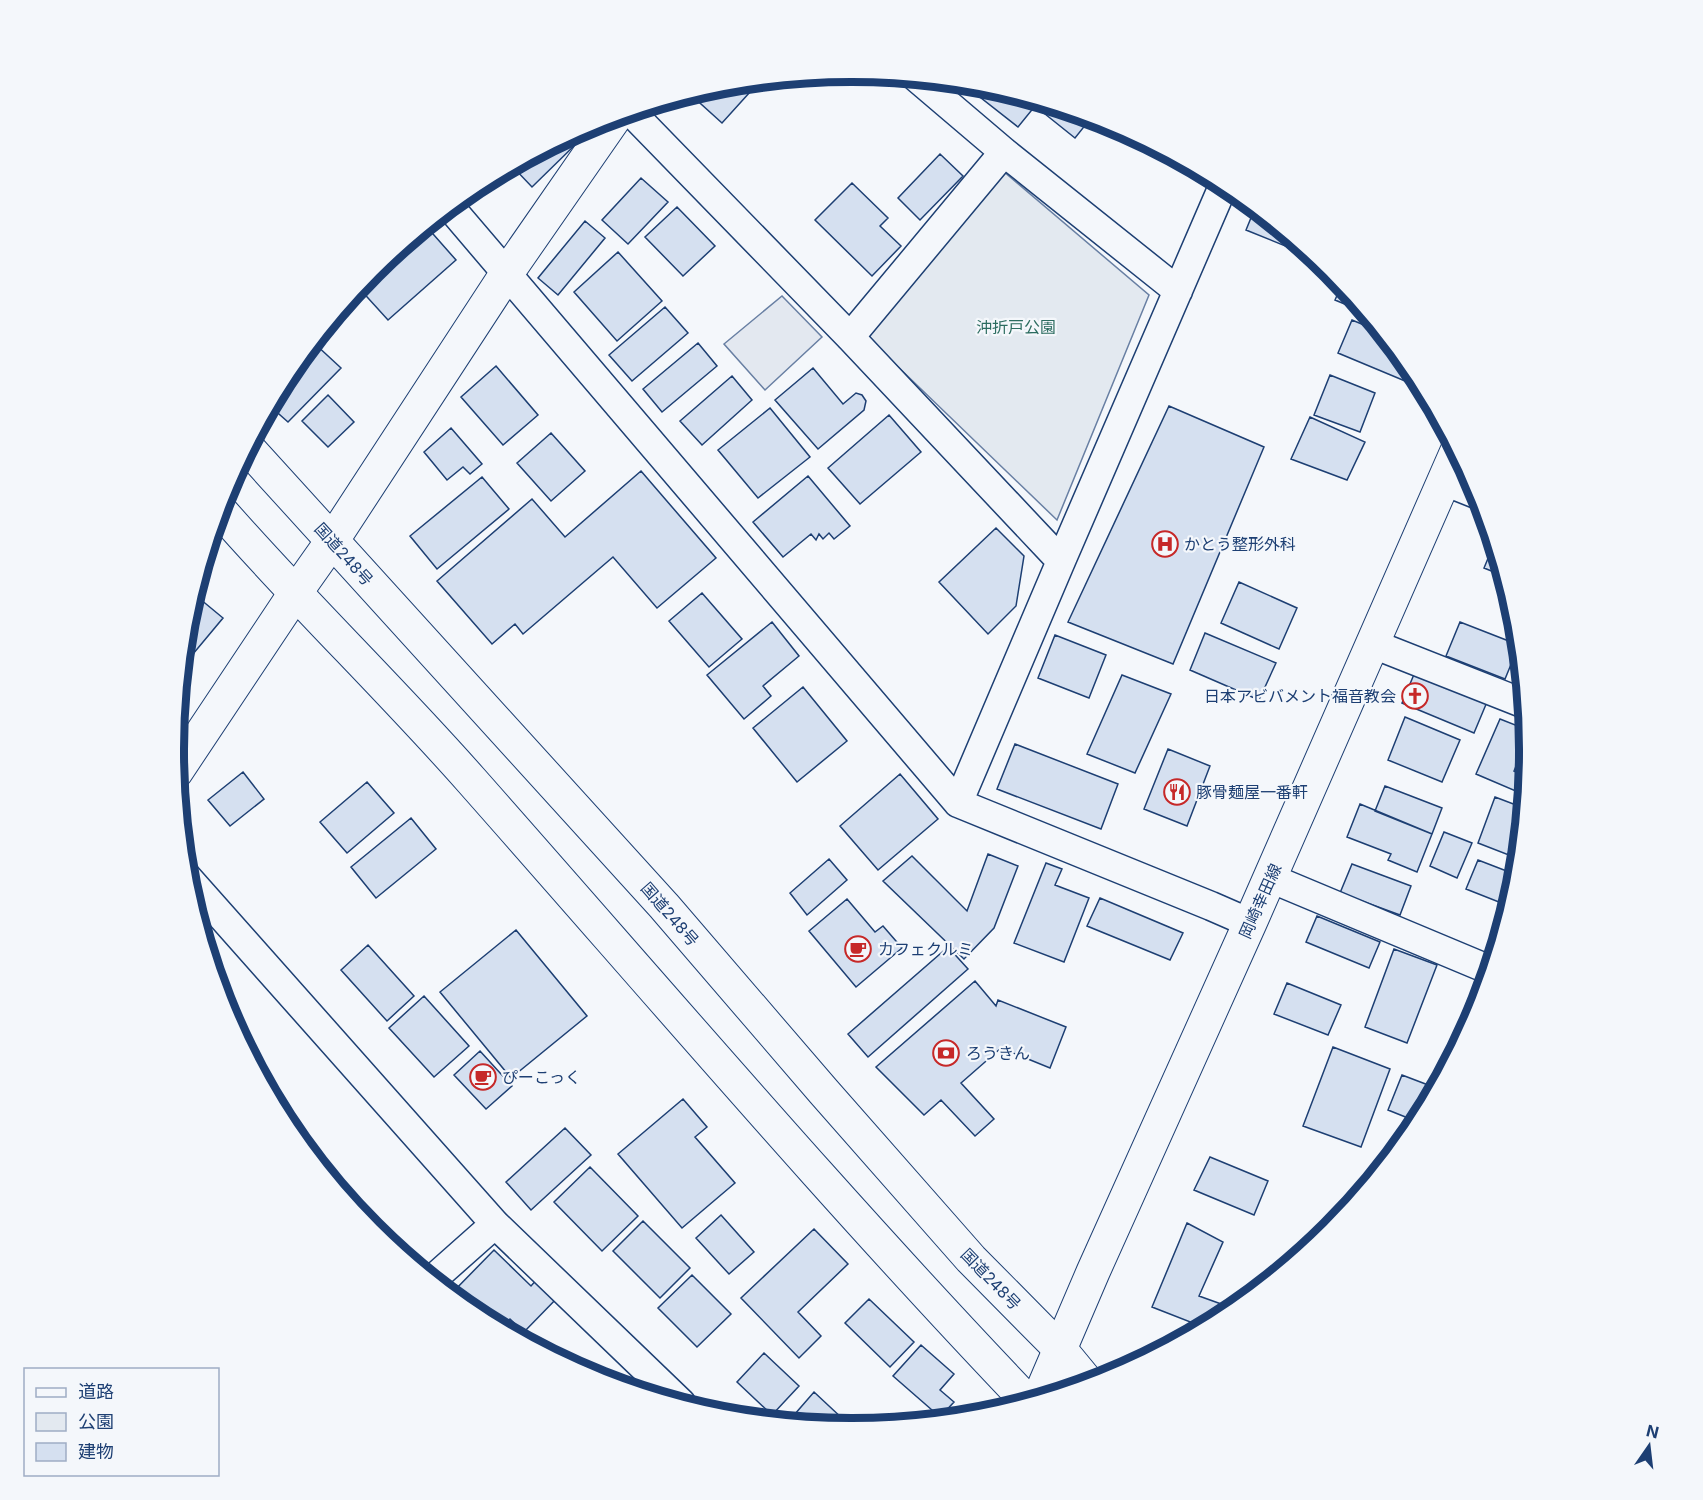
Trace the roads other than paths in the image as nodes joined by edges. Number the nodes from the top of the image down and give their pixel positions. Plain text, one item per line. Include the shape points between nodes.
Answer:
1 (928, 87) edge
2 (637, 118) edge
3 (607, 129) edge
4 (1004, 152) junction
5 (1220, 194) edge
6 (455, 213) edge
7 (507, 273) junction
8 (1178, 291) junction
9 (850, 337) junction
10 (253, 454) edge
11 (1453, 461) edge
12 (1444, 481) junction
13 (1466, 490) edge
14 (226, 517) edge
15 (332, 541) junction
16 (1061, 561) junction
17 (296, 592) junction
18 (1373, 644) junction
19 (1517, 701) edge
20 (184, 760) edge
21 (958, 803) junction
22 (1270, 878) junction
23 (200, 891) edge
24 (1250, 923) junction
25 (1483, 967) edge
26 (495, 1224) junction
27 (438, 1274) edge
28 (1060, 1349) junction
29 (1082, 1376) edge
30 (1043, 1389) edge
31 (670, 1392) edge
32 (1022, 1396) edge

1 - 4 street
2 - 9 street
3 - 7 main road
4 - 8 street
4 - 9 street
5 - 8 street
6 - 7 street
7 - 15 main road
7 - 21 street
8 - 16 street
9 - 16 street
10 - 15 main road, 国道248号
11 - 12 main road, 岡崎幸田線
12 - 13 street
12 - 18 main road, 岡崎幸田線
14 - 17 main road
15 - 17 main road
15 - 28 main road, 国道248号 via 664,906 971,1259
16 - 21 street
17 - 20 main road
17 - 32 main road via 468,776 940,1310
18 - 19 street
18 - 22 main road, 岡崎幸田線
21 - 24 street
22 - 24 main road, 岡崎幸田線
22 - 25 street
23 - 26 street
24 - 28 main road, 岡崎幸田線
26 - 27 street
26 - 31 street
28 - 29 main road, 国道248号
28 - 30 main road, 岡崎幸田線

